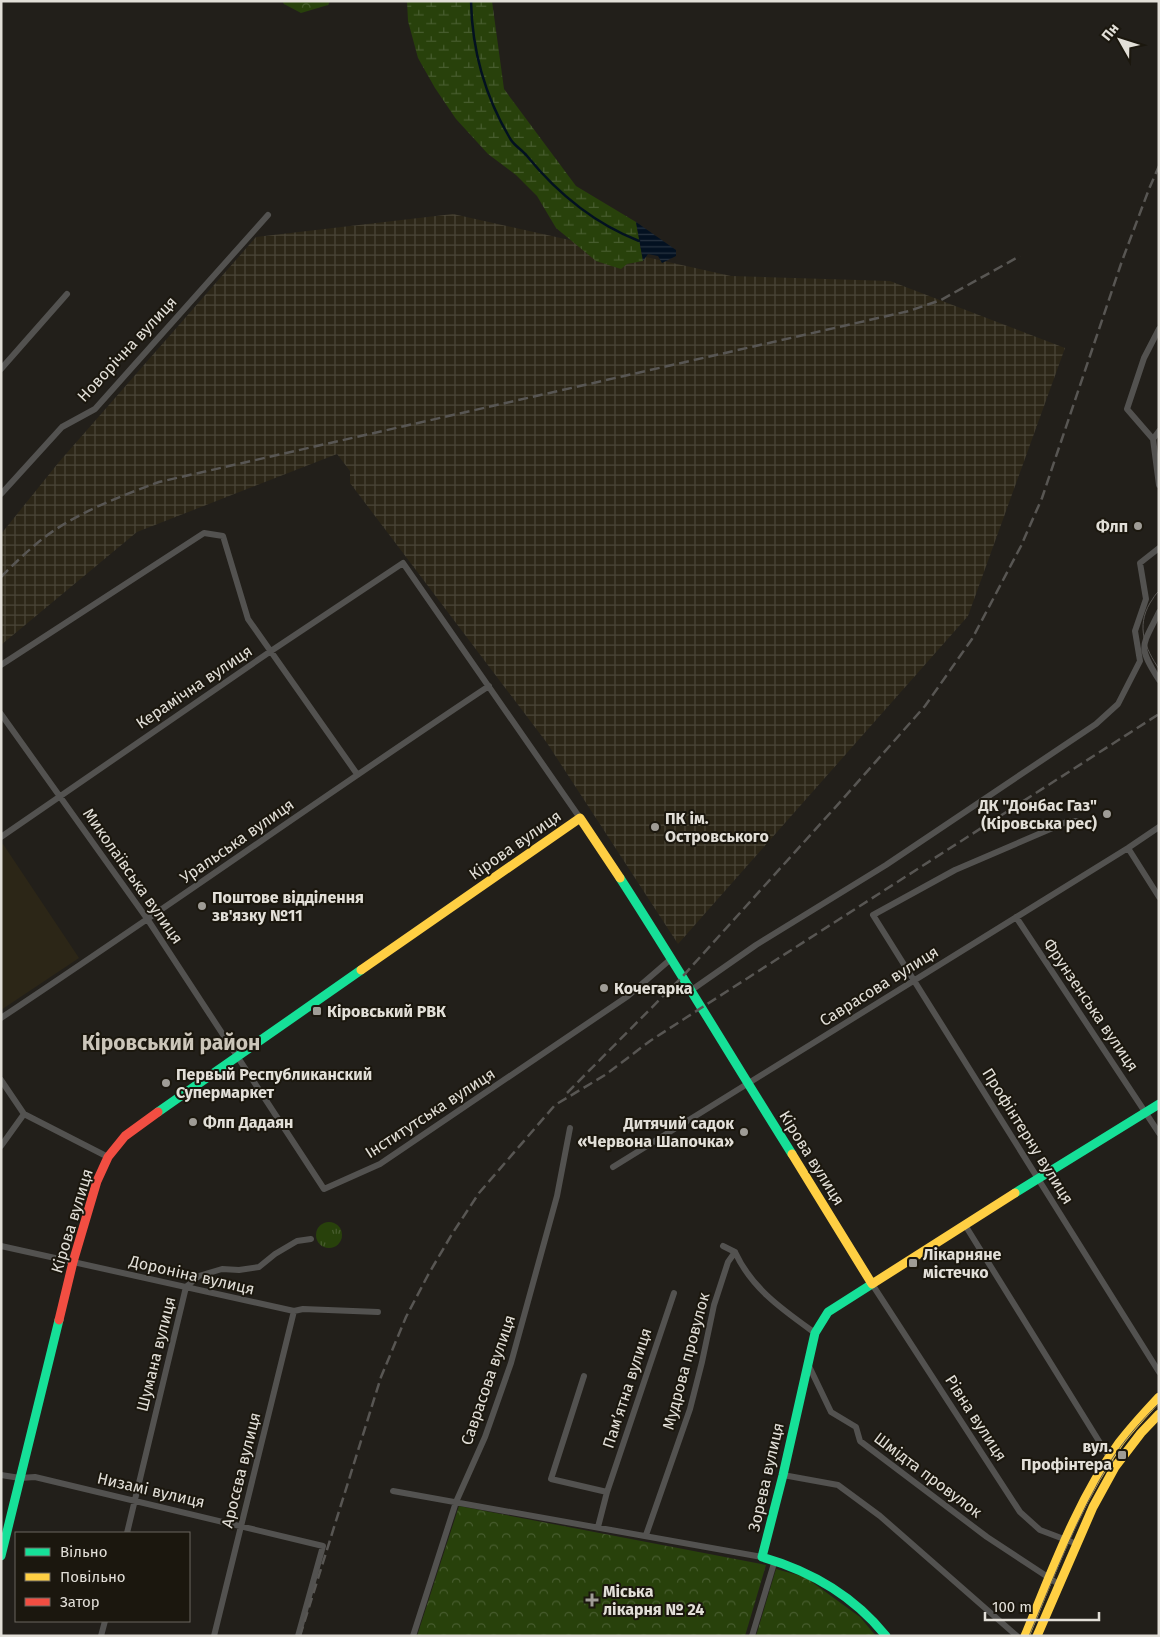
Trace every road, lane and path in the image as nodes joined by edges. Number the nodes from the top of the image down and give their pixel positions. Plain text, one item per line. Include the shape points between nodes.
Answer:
1 (268, 215) dead end
2 (67, 294) dead end
3 (1159, 329) edge
4 (1, 369) edge
5 (1159, 431) edge
6 (1153, 439) junction
7 (1159, 485) edge
8 (1, 494) edge
9 (1159, 548) edge
10 (1159, 612) edge
11 (271, 651) junction
12 (1, 665) edge
13 (1159, 680) edge
14 (489, 686) junction
15 (1, 714) edge
16 (357, 774) junction
17 (60, 796) junction
18 (580, 818) junction
19 (1077, 820) dead end
20 (1159, 827) edge
21 (1, 837) edge
22 (1128, 848) junction
23 (1159, 897) edge
24 (1016, 917) junction
25 (148, 920) junction
26 (672, 958) junction
27 (914, 980) junction
28 (693, 989) junction
29 (1, 1018) edge
30 (238, 1057) junction
31 (1, 1080) edge
32 (748, 1083) junction
33 (1159, 1104) edge
34 (1146, 1112) junction
35 (24, 1114) junction
36 (570, 1128) dead end
37 (1159, 1133) edge
38 (1, 1146) edge
39 (108, 1157) junction
40 (613, 1167) dead end
41 (1038, 1178) junction
42 (965, 1224) junction
43 (311, 1239) dead end
44 (1, 1246) edge
45 (723, 1246) dead end
46 (735, 1252) junction
47 (73, 1262) junction
48 (872, 1284) junction
49 (186, 1288) junction
50 (674, 1293) dead end
51 (294, 1311) junction
52 (378, 1312) dead end
53 (815, 1333) junction
54 (808, 1363) junction
55 (1159, 1372) edge
56 (584, 1376) dead end
57 (1159, 1397) edge
58 (1159, 1414) edge
59 (1109, 1458) junction
60 (1115, 1467) junction
61 (1, 1475) edge
62 (783, 1475) junction
63 (20, 1478) junction
64 (393, 1491) dead end
65 (607, 1492) junction
66 (135, 1501) junction
67 (456, 1502) junction
68 (242, 1526) junction
69 (598, 1527) junction
70 (127, 1532) edge
71 (646, 1535) junction
72 (1067, 1540) junction
73 (1077, 1544) junction
74 (1, 1556) edge
75 (762, 1557) junction
76 (775, 1560) junction
77 (1049, 1578) junction
78 (1060, 1585) junction
79 (105, 1622) edge
80 (101, 1636) edge
81 (214, 1636) edge
82 (298, 1636) edge
83 (413, 1636) edge
84 (752, 1636) edge
85 (886, 1636) edge
86 (1017, 1636) edge
87 (1025, 1636) edge
88 (1037, 1636) edge

1 - 8 street, Новорічна вулиця via 95,408 62,427
2 - 4 street
3 - 6 street via 1144,358 1127,408
5 - 6 street
6 - 7 street
9 - 28 street via 1140,563 1146,599 1135,631 1140,661 1118,704 1096,724 886,865
10 - 13 street via 1143,647 1145,658
11 - 12 street via 248,618 223,536 204,533
11 - 14 street, Керамічна вулиця via 403,563
11 - 16 street
11 - 17 street, Керамічна вулиця
14 - 16 street, Уральська вулиця
14 - 18 street
15 - 17 street, Миколаївська вулиця
16 - 25 street, Уральська вулиця
17 - 21 street, Керамічна вулиця
17 - 25 street, Миколаївська вулиця
18 - 26 main road, Кірова вулиця
18 - 30 main road, Кірова вулиця
19 - 27 street, Профінтерну вулиця via 955,870 873,915
20 - 22 street, Саврасова вулиця
22 - 23 street
22 - 24 street, Саврасова вулиця
24 - 27 street, Саврасова вулиця
24 - 34 street, Фрунзенська вулиця
25 - 29 street, Уральська вулиця
25 - 30 street, Миколаївська вулиця
26 - 28 main road, Кірова вулиця
26 - 30 street, Інститутська вулиця via 628,996 380,1164 324,1189
27 - 32 street, Саврасова вулиця
27 - 41 street, Профінтерну вулиця
28 - 32 main road, Кірова вулиця via 701,1008
30 - 39 main road, Кірова вулиця via 125,1136
31 - 35 street
32 - 40 street, Саврасова вулиця
32 - 48 main road, Кірова вулиця
33 - 34 main road
34 - 37 street, Фрунзенська вулиця
34 - 41 main road
35 - 38 street
35 - 39 street
36 - 67 street, Саврасова вулиця via 557,1196 511,1363 485,1437
39 - 47 main road, Кірова вулиця
41 - 42 main road
41 - 55 street, Профінтерну вулиця
42 - 48 main road
42 - 59 street
43 - 49 street, Шумана вулиця via 297,1241 259,1267 222,1269 199,1276
44 - 47 street, Дороніна вулиця
45 - 46 street
46 - 53 street via 742,1266 773,1303
46 - 71 street, Мудрова провулок via 728,1262 714,1306 690,1409
47 - 49 street, Дороніна вулиця
47 - 63 main road, Кірова вулиця
48 - 53 main road, Зорева вулиця via 828,1312
48 - 72 street, Рівна вулиця via 1020,1512 1040,1530
49 - 51 street, Дороніна вулиця
49 - 66 street, Шумана вулиця
50 - 65 street, Пам’ятна вулиця
51 - 52 street, Дороніна вулиця
51 - 68 street, Аросєва вулиця
53 - 54 main road, Зорева вулиця
54 - 62 main road, Зорева вулиця
54 - 77 street, Шмідта провулок via 831,1412 856,1427 860,1441 987,1537
56 - 65 street via 551,1479
57 - 59 main road via 1134,1423
58 - 60 main road
59 - 60 street
59 - 72 main road
60 - 73 main road
61 - 63 street, Низамі вулиця
62 - 75 main road, Зорева вулиця
62 - 86 street via 838,1485 880,1516
63 - 66 street, Низамі вулиця via 35,1477
63 - 74 main road, Кірова вулиця
64 - 67 street
65 - 69 street, Пам’ятна вулиця
66 - 68 street, Низамі вулиця
66 - 70 street, Шумана вулиця
67 - 69 street
67 - 83 street, Саврасова вулиця
68 - 81 street, Аросєва вулиця
68 - 82 street, Низамі вулиця via 323,1546
69 - 71 street
71 - 75 street
72 - 73 street, Рівна вулиця
72 - 77 main road
73 - 78 main road
75 - 76 main road, Зорева вулиця
76 - 84 street
76 - 85 main road, Зорева вулиця via 812,1574 833,1588 866,1612
77 - 78 street, Шмідта провулок
77 - 87 main road
78 - 88 main road
79 - 80 street

